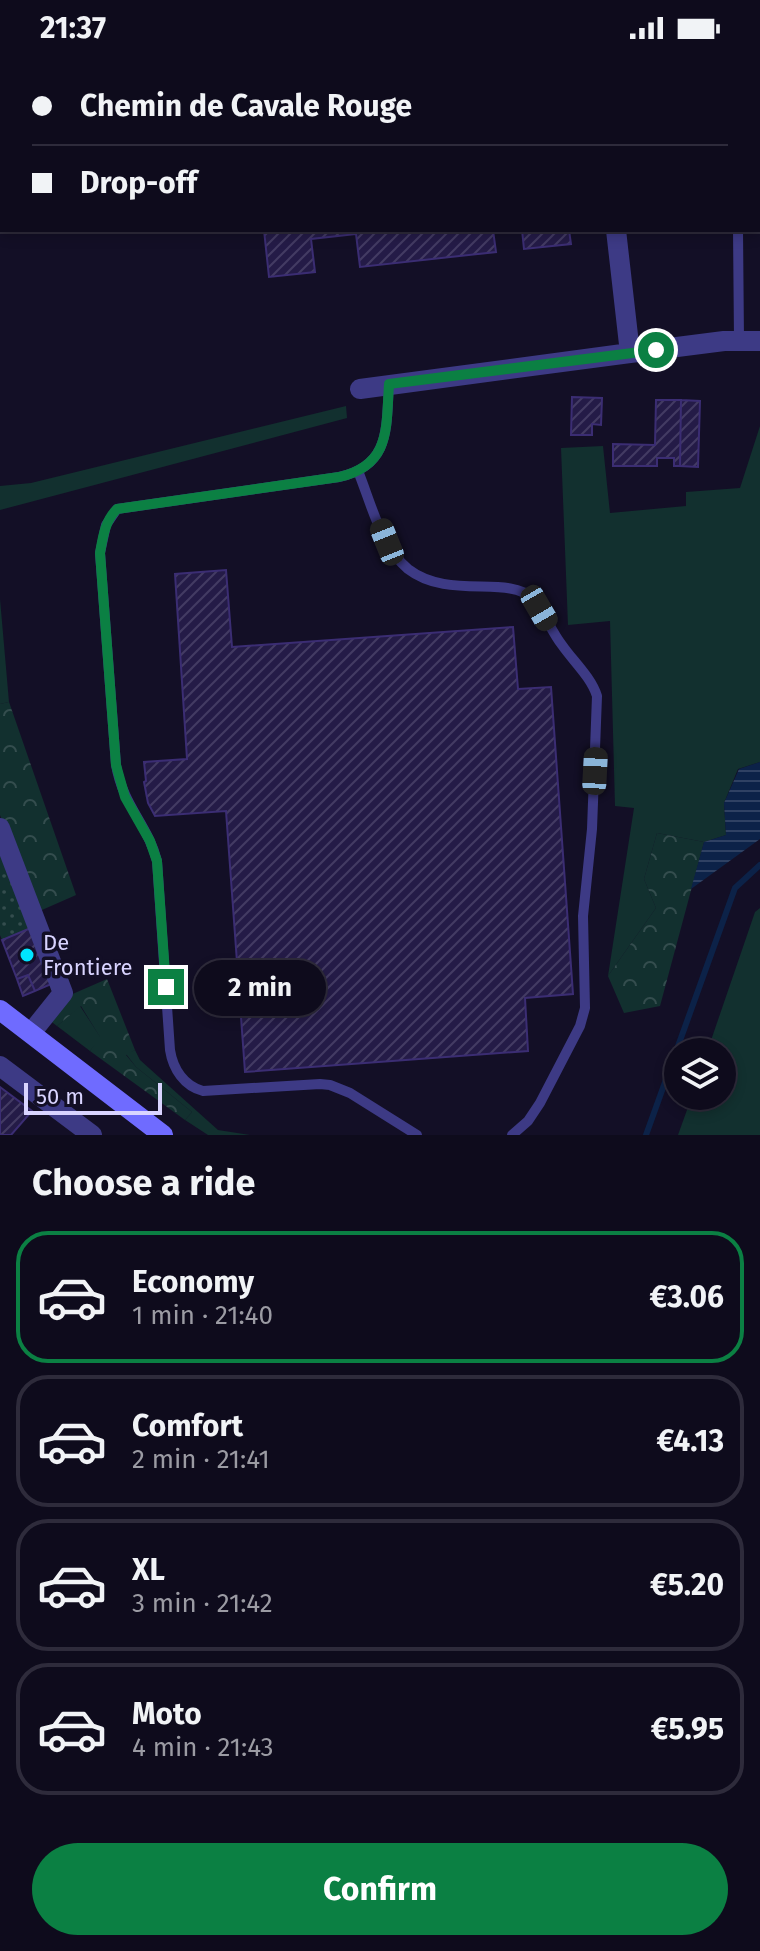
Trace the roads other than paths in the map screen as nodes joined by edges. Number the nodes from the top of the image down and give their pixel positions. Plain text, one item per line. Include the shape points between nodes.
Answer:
1 (616, 232) edge
2 (738, 232) edge
3 (739, 340) junction
4 (760, 341) edge
5 (630, 353) junction
6 (389, 384) junction
7 (360, 389) dead end
8 (358, 471) junction
9 (0, 828) edge
10 (0, 1010) edge
11 (31, 1033) junction
12 (0, 1066) edge
13 (144, 1118) junction
14 (92, 1135) edge
15 (163, 1135) edge
16 (174, 1135) edge
17 (417, 1135) edge
18 (512, 1135) edge

1 - 5 street
2 - 3 lane
3 - 4 street
3 - 5 street
5 - 6 street
6 - 7 street
6 - 8 lane via 385,440 371,463
8 - 17 lane via 114,512 100,553 116,765 125,797 157,861 170,1050 181,1076 203,1091 330,1085
8 - 18 lane via 387,542 405,566 440,585 526,594 597,696 583,925 585,1008 540,1103
9 - 11 street via 63,993
10 - 11 main road
11 - 13 main road
12 - 14 street
13 - 15 main road
13 - 16 main road

